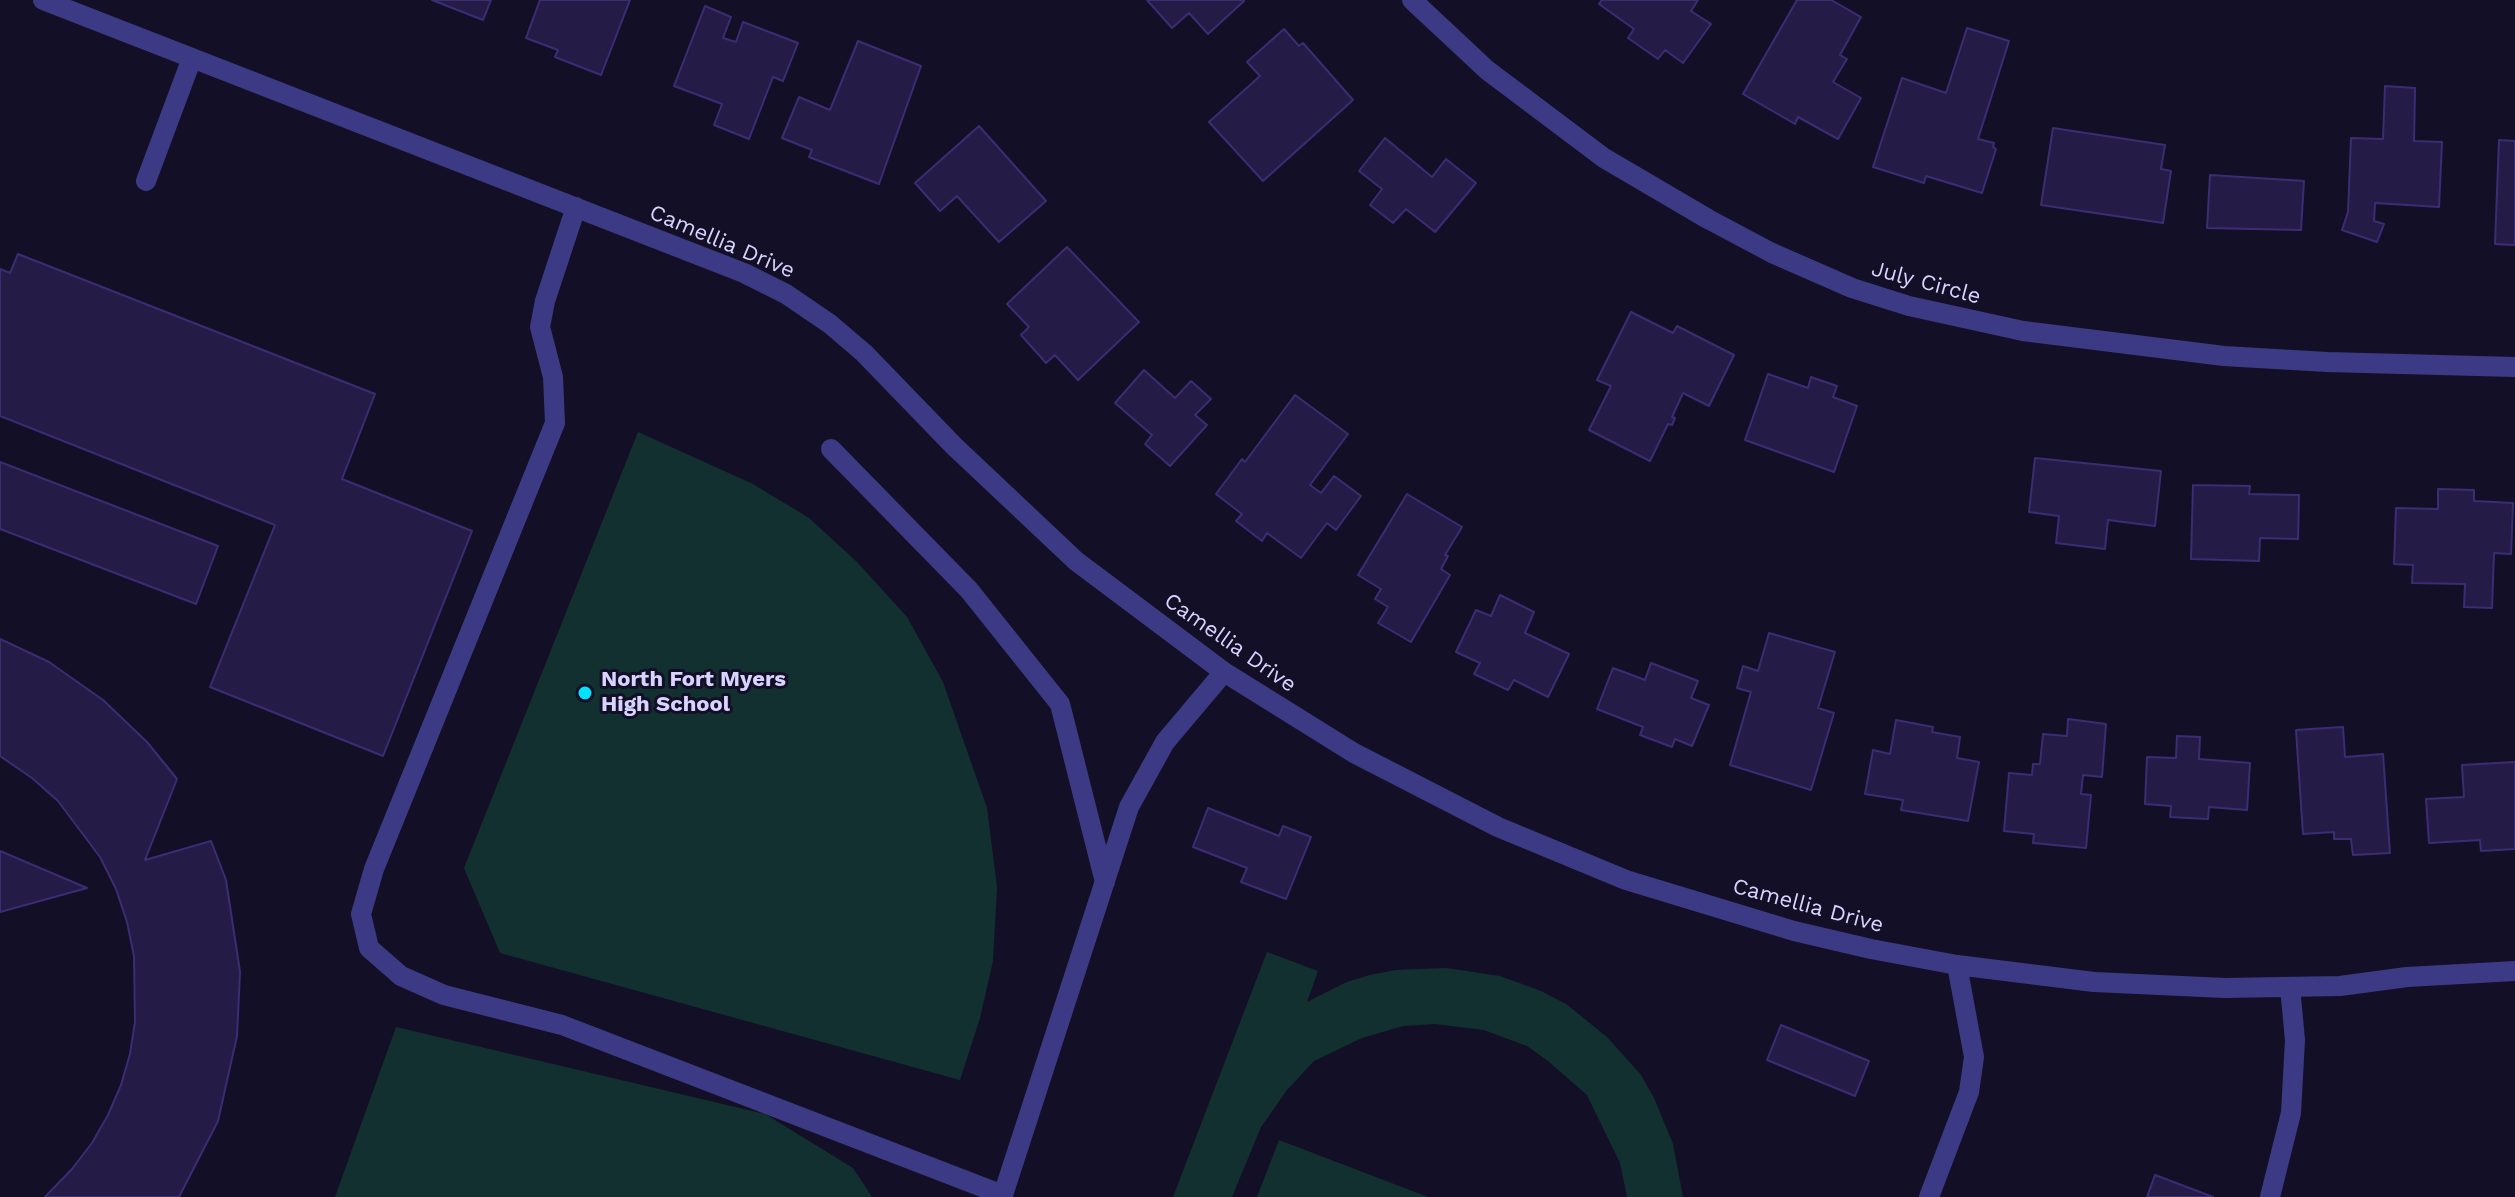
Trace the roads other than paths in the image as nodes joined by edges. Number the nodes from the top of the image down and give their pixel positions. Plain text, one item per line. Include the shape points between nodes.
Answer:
1 (43, 0) edge
2 (1412, 0) edge
3 (192, 58) junction
4 (146, 181) dead end
5 (576, 207) junction
6 (2515, 367) edge
7 (831, 449) dead end
8 (1224, 672) junction
9 (1105, 882) junction
10 (1957, 965) junction
11 (2515, 971) edge
12 (2290, 987) junction
13 (1929, 1197) edge
14 (2270, 1197) edge

1 - 3 street, Camellia Drive
2 - 6 street, July Circle via 1487,70 1604,158 1772,253 1852,288 2023,331 2224,356
3 - 4 street
3 - 5 street, Camellia Drive
5 - 8 street, Camellia Drive via 744,273 830,324 1076,561
5 - 9 street via 540,327 553,377 555,423 374,869 361,914 369,948 401,976 444,995 562,1025 1003,1195
7 - 9 street via 969,590 1060,704
8 - 9 street via 1165,742 1129,807
8 - 10 street, Camellia Drive via 1406,780 1498,827 1626,880 1794,931
10 - 12 street, Camellia Drive via 2094,982
10 - 13 street via 1974,1057 1969,1092
11 - 12 street, Camellia Drive
12 - 14 street via 2295,1040 2291,1113

